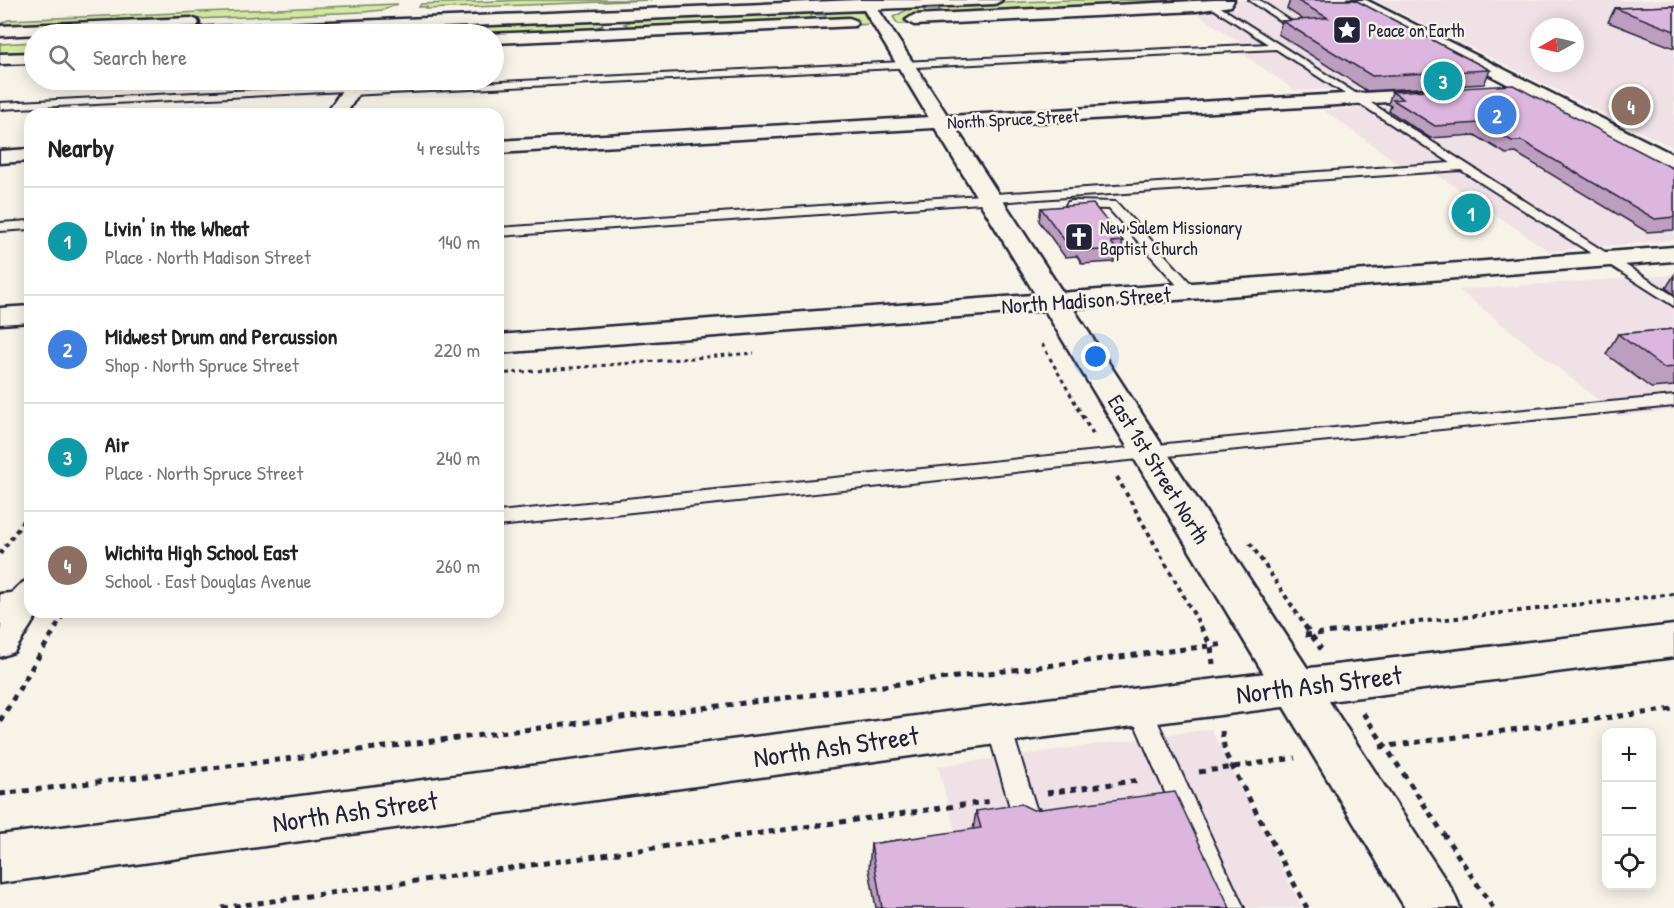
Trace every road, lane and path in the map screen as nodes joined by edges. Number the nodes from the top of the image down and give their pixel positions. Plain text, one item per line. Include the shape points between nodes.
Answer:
1 (723, 0) edge
2 (995, 0) edge
3 (1253, 0) edge
4 (1266, 0) edge
5 (1355, 0) edge
6 (1229, 2) edge
7 (865, 13) edge
8 (914, 20) dead end
9 (396, 21) edge
10 (311, 24) edge
11 (343, 24) edge
12 (616, 25) junction
13 (1253, 30) junction
14 (0, 31) edge
15 (24, 31) edge
16 (504, 37) edge
17 (24, 40) edge
18 (0, 41) edge
19 (1278, 46) junction
20 (24, 58) edge
21 (0, 59) edge
22 (906, 65) junction
23 (504, 80) edge
24 (1528, 89) junction
25 (283, 90) edge
26 (351, 90) edge
27 (1496, 91) edge
28 (1450, 94) edge
29 (1359, 99) junction
30 (0, 106) edge
31 (340, 108) edge
32 (942, 123) junction
33 (504, 147) edge
34 (24, 155) edge
35 (0, 157) edge
36 (1674, 163) edge
37 (1463, 166) junction
38 (1035, 196) junction
39 (990, 199) junction
40 (24, 225) edge
41 (0, 227) edge
42 (504, 232) edge
43 (1674, 254) edge
44 (1609, 259) junction
45 (1191, 292) junction
46 (1054, 302) junction
47 (1674, 302) edge
48 (24, 314) edge
49 (0, 316) edge
50 (504, 344) edge
51 (1674, 401) edge
52 (1148, 453) junction
53 (504, 518) edge
54 (24, 520) edge
55 (0, 554) edge
56 (1674, 594) edge
57 (17, 603) edge
58 (61, 618) edge
59 (1266, 640) junction
60 (0, 641) edge
61 (1674, 641) edge
62 (1294, 687) junction
63 (1139, 706) junction
64 (1674, 709) edge
65 (0, 721) edge
66 (998, 724) junction
67 (1336, 753) junction
68 (1170, 776) junction
69 (0, 794) edge
70 (1020, 797) junction
71 (1063, 816) edge
72 (0, 859) edge
73 (222, 908) edge
74 (1230, 908) edge
75 (1434, 908) edge

1 - 9 street
2 - 7 street via 934,3
3 - 4 lane
3 - 6 lane
3 - 13 lane via 1297,28
5 - 24 street
6 - 8 street
6 - 13 lane
7 - 12 street
7 - 12 street
7 - 22 street, East 1st Street North
9 - 10 street
9 - 11 street
9 - 12 street
12 - 16 street
13 - 19 lane
14 - 15 street
17 - 18 street
19 - 22 lane
19 - 29 lane
20 - 21 street
22 - 23 lane
22 - 32 street, East 1st Street North
24 - 27 street
24 - 36 street
25 - 30 lane
26 - 31 street
28 - 29 street, North Spruce Street
29 - 32 street, North Spruce Street
29 - 37 lane
32 - 33 street, North Spruce Street
32 - 39 street, East 1st Street North
34 - 35 street
37 - 38 lane
37 - 44 lane
38 - 39 lane
38 - 45 lane via 1041,205 1112,205
39 - 42 lane
39 - 46 street, East 1st Street North
40 - 41 lane
43 - 44 street, North Madison Street
44 - 45 street, North Madison Street
44 - 47 lane
45 - 46 street, North Madison Street
46 - 50 street, North Madison Street
46 - 52 street, East 1st Street North
48 - 49 street
51 - 52 lane
52 - 53 lane
52 - 59 street, East 1st Street North
54 - 55 path
56 - 59 path
57 - 60 street
58 - 65 path
59 - 62 street, East 1st Street North
59 - 69 path
61 - 62 street, North Ash Street
62 - 63 street, North Ash Street
62 - 67 street, East 1st Street North
63 - 66 street, North Ash Street
63 - 68 lane
64 - 67 path
66 - 70 lane
66 - 72 street, North Ash Street
67 - 68 path
67 - 75 street, East 1st Street North
68 - 70 path
68 - 74 lane via 1170,802
70 - 71 lane via 1027,821
70 - 73 path

